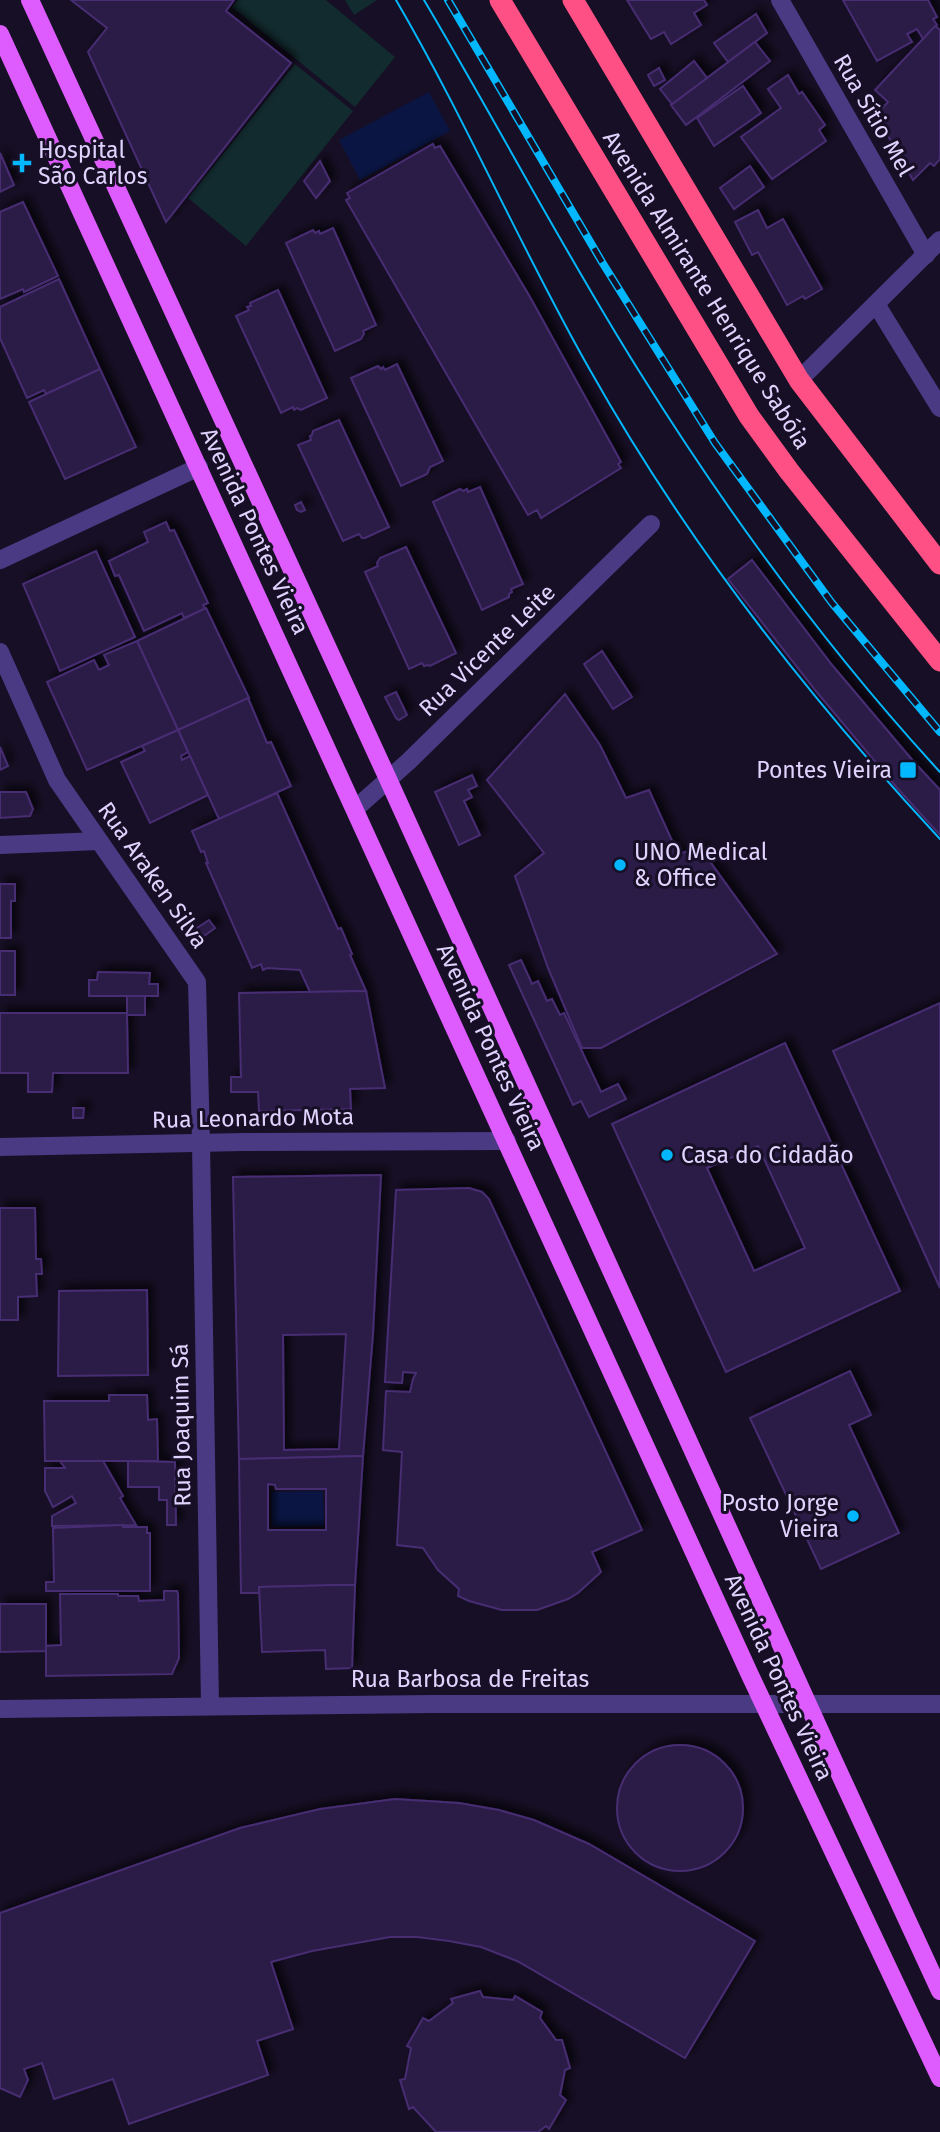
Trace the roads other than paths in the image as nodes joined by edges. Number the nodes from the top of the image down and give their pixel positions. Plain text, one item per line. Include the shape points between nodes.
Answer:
1 (30, 0) edge
2 (500, 0) edge
3 (573, 0) edge
4 (780, 0) edge
5 (0, 34) edge
6 (940, 240) edge
7 (926, 255) junction
8 (876, 304) junction
9 (799, 380) junction
10 (940, 408) edge
11 (199, 467) junction
12 (651, 524) dead end
13 (0, 560) edge
14 (940, 564) edge
15 (0, 652) edge
16 (940, 661) edge
17 (388, 779) junction
18 (355, 809) junction
19 (99, 841) junction
20 (0, 845) edge
21 (507, 1141) junction
22 (201, 1143) junction
23 (0, 1147) edge
24 (764, 1703) junction
25 (809, 1703) junction
26 (940, 1704) edge
27 (210, 1706) junction
28 (0, 1709) edge
29 (940, 1991) edge
30 (940, 2078) edge

1 - 17 main road, Avenida Pontes Vieira
2 - 16 highway, Avenida Almirante Henrique Sabóia via 749,416
3 - 9 highway, Avenida Almirante Henrique Sabóia
4 - 7 street, Rua Sítio Mel
5 - 11 main road, Avenida Pontes Vieira
6 - 7 street
7 - 8 street
8 - 9 street
8 - 10 street
9 - 14 highway, Avenida Almirante Henrique Sabóia
11 - 13 street
11 - 18 main road, Avenida Pontes Vieira
12 - 17 street, Rua Vicente Leite
15 - 19 street, Rua Araken Silva via 57,780
17 - 18 street, Rua Vicente Leite
17 - 25 main road, Avenida Pontes Vieira
18 - 21 main road, Avenida Pontes Vieira
19 - 20 street
19 - 22 street, Rua Araken Silva via 197,982
21 - 22 street, Rua Leonardo Mota
21 - 24 main road, Avenida Pontes Vieira
22 - 23 street, Rua Leonardo Mota
22 - 27 street, Rua Joaquim Sá
24 - 25 street, Rua Barbosa de Freitas
24 - 27 street, Rua Barbosa de Freitas
24 - 30 main road, Avenida Pontes Vieira
25 - 26 street, Rua Barbosa de Freitas
25 - 29 main road, Avenida Pontes Vieira
27 - 28 street, Rua Barbosa de Freitas

